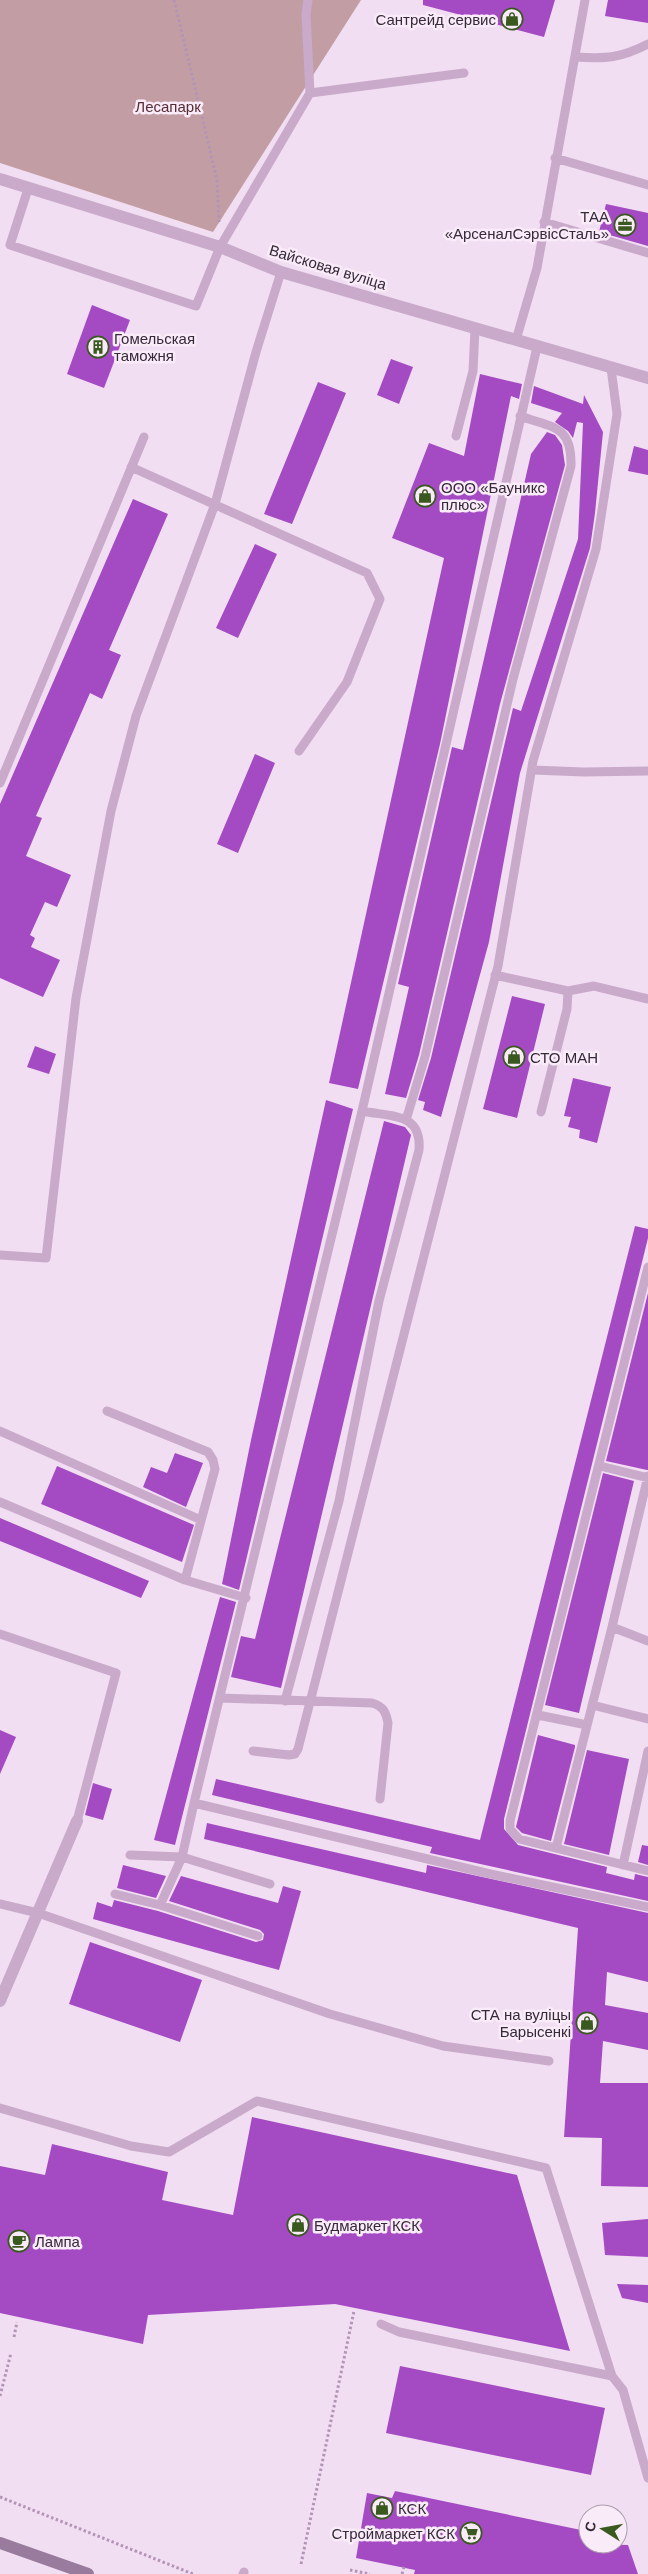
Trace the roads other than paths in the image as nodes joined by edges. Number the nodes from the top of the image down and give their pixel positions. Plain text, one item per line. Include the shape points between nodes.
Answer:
1 (308, 0) edge
2 (585, 0) edge
3 (648, 44) edge
4 (576, 57) junction
5 (464, 73) dead end
6 (310, 93) junction
7 (555, 158) junction
8 (0, 180) edge
9 (648, 185) edge
10 (28, 189) junction
11 (544, 222) junction
12 (220, 247) junction
13 (648, 253) edge
14 (281, 272) junction
15 (475, 329) junction
16 (516, 340) junction
17 (537, 347) junction
18 (611, 368) junction
19 (648, 378) edge
20 (520, 416) junction
21 (456, 436) dead end
22 (144, 437) dead end
23 (131, 467) junction
24 (215, 504) junction
25 (299, 751) dead end
26 (532, 770) junction
27 (648, 771) edge
28 (0, 783) edge
29 (495, 975) junction
30 (568, 991) junction
31 (648, 999) edge
32 (362, 1111) junction
33 (541, 1112) dead end
34 (406, 1120) junction
35 (0, 1255) edge
36 (648, 1266) edge
37 (107, 1411) dead end
38 (0, 1431) edge
39 (600, 1466) junction
40 (648, 1478) edge
41 (0, 1502) edge
42 (201, 1520) junction
43 (185, 1580) junction
44 (246, 1598) junction
45 (612, 1627) junction
46 (0, 1634) edge
47 (648, 1641) edge
48 (221, 1698) junction
49 (285, 1701) junction
50 (309, 1702) junction
51 (592, 1705) junction
52 (538, 1715) junction
53 (648, 1719) edge
54 (587, 1725) junction
55 (253, 1750) dead end
56 (648, 1751) edge
57 (380, 1799) dead end
58 (194, 1803) junction
59 (77, 1821) joint
60 (556, 1848) junction
61 (130, 1855) dead end
62 (182, 1857) junction
63 (623, 1865) junction
64 (648, 1870) edge
65 (270, 1884) dead end
66 (115, 1894) dead end
67 (0, 1904) edge
68 (160, 1905) junction
69 (648, 1908) edge
70 (38, 1913) junction
71 (258, 1936) dead end
72 (0, 2001) edge
73 (549, 2061) dead end
74 (0, 2108) edge
75 (380, 2324) dead end
76 (612, 2376) junction
77 (648, 2478) edge
78 (0, 2543) edge
79 (88, 2574) edge

1 - 6 lane
2 - 4 lane
3 - 4 lane via 610,59
4 - 7 lane
5 - 6 lane
6 - 12 lane
7 - 9 lane
7 - 11 lane
8 - 10 street, Вайсковая вуліца
10 - 12 street, Вайсковая вуліца
10 - 12 lane via 10,246 196,306
11 - 13 lane
11 - 16 lane via 537,268
12 - 14 street, Вайсковая вуліца
14 - 15 street, Вайсковая вуліца
14 - 24 lane
15 - 16 street, Вайсковая вуліца
15 - 21 lane via 473,371
16 - 17 street, Вайсковая вуліца
17 - 18 street, Вайсковая вуліца
17 - 20 lane
18 - 19 street, Вайсковая вуліца
18 - 26 lane via 617,414 596,549
20 - 32 lane
20 - 34 lane via 554,428 567,437 571,447 571,466 513,679 425,1057
22 - 23 lane
23 - 24 lane
23 - 28 lane
24 - 25 lane via 367,573 380,599 347,682
24 - 35 lane via 136,716 111,811 76,998 46,1258
26 - 27 lane
26 - 29 lane
29 - 30 lane
29 - 50 lane
30 - 31 lane via 594,986
30 - 33 lane via 567,1009
32 - 34 lane
32 - 44 lane
34 - 49 lane via 418,1130 420,1150 379,1301 339,1501
36 - 39 lane
37 - 42 lane via 208,1452 214,1469
38 - 42 lane
39 - 40 lane
39 - 52 lane
40 - 45 lane
41 - 43 lane
42 - 43 lane
43 - 44 lane
44 - 48 lane
45 - 47 lane
45 - 51 lane
46 - 59 lane via 116,1673
48 - 49 lane
48 - 58 lane
49 - 50 lane
50 - 55 lane via 295,1754
50 - 57 lane via 372,1703 380,1705 386,1713 388,1722
51 - 53 lane
51 - 54 lane
52 - 54 lane
52 - 60 lane via 510,1829 519,1839
54 - 60 lane
56 - 63 lane
58 - 62 lane
58 - 69 lane
59 - 70 street
60 - 63 lane
61 - 62 lane
62 - 65 lane
62 - 68 lane
63 - 64 lane
66 - 68 lane
67 - 70 lane
68 - 71 lane
70 - 72 street
70 - 73 lane via 330,2014 443,2046
74 - 76 lane via 131,2146 169,2152 257,2101 546,2168
75 - 76 lane via 399,2332
76 - 77 lane via 623,2390
78 - 79 main road

